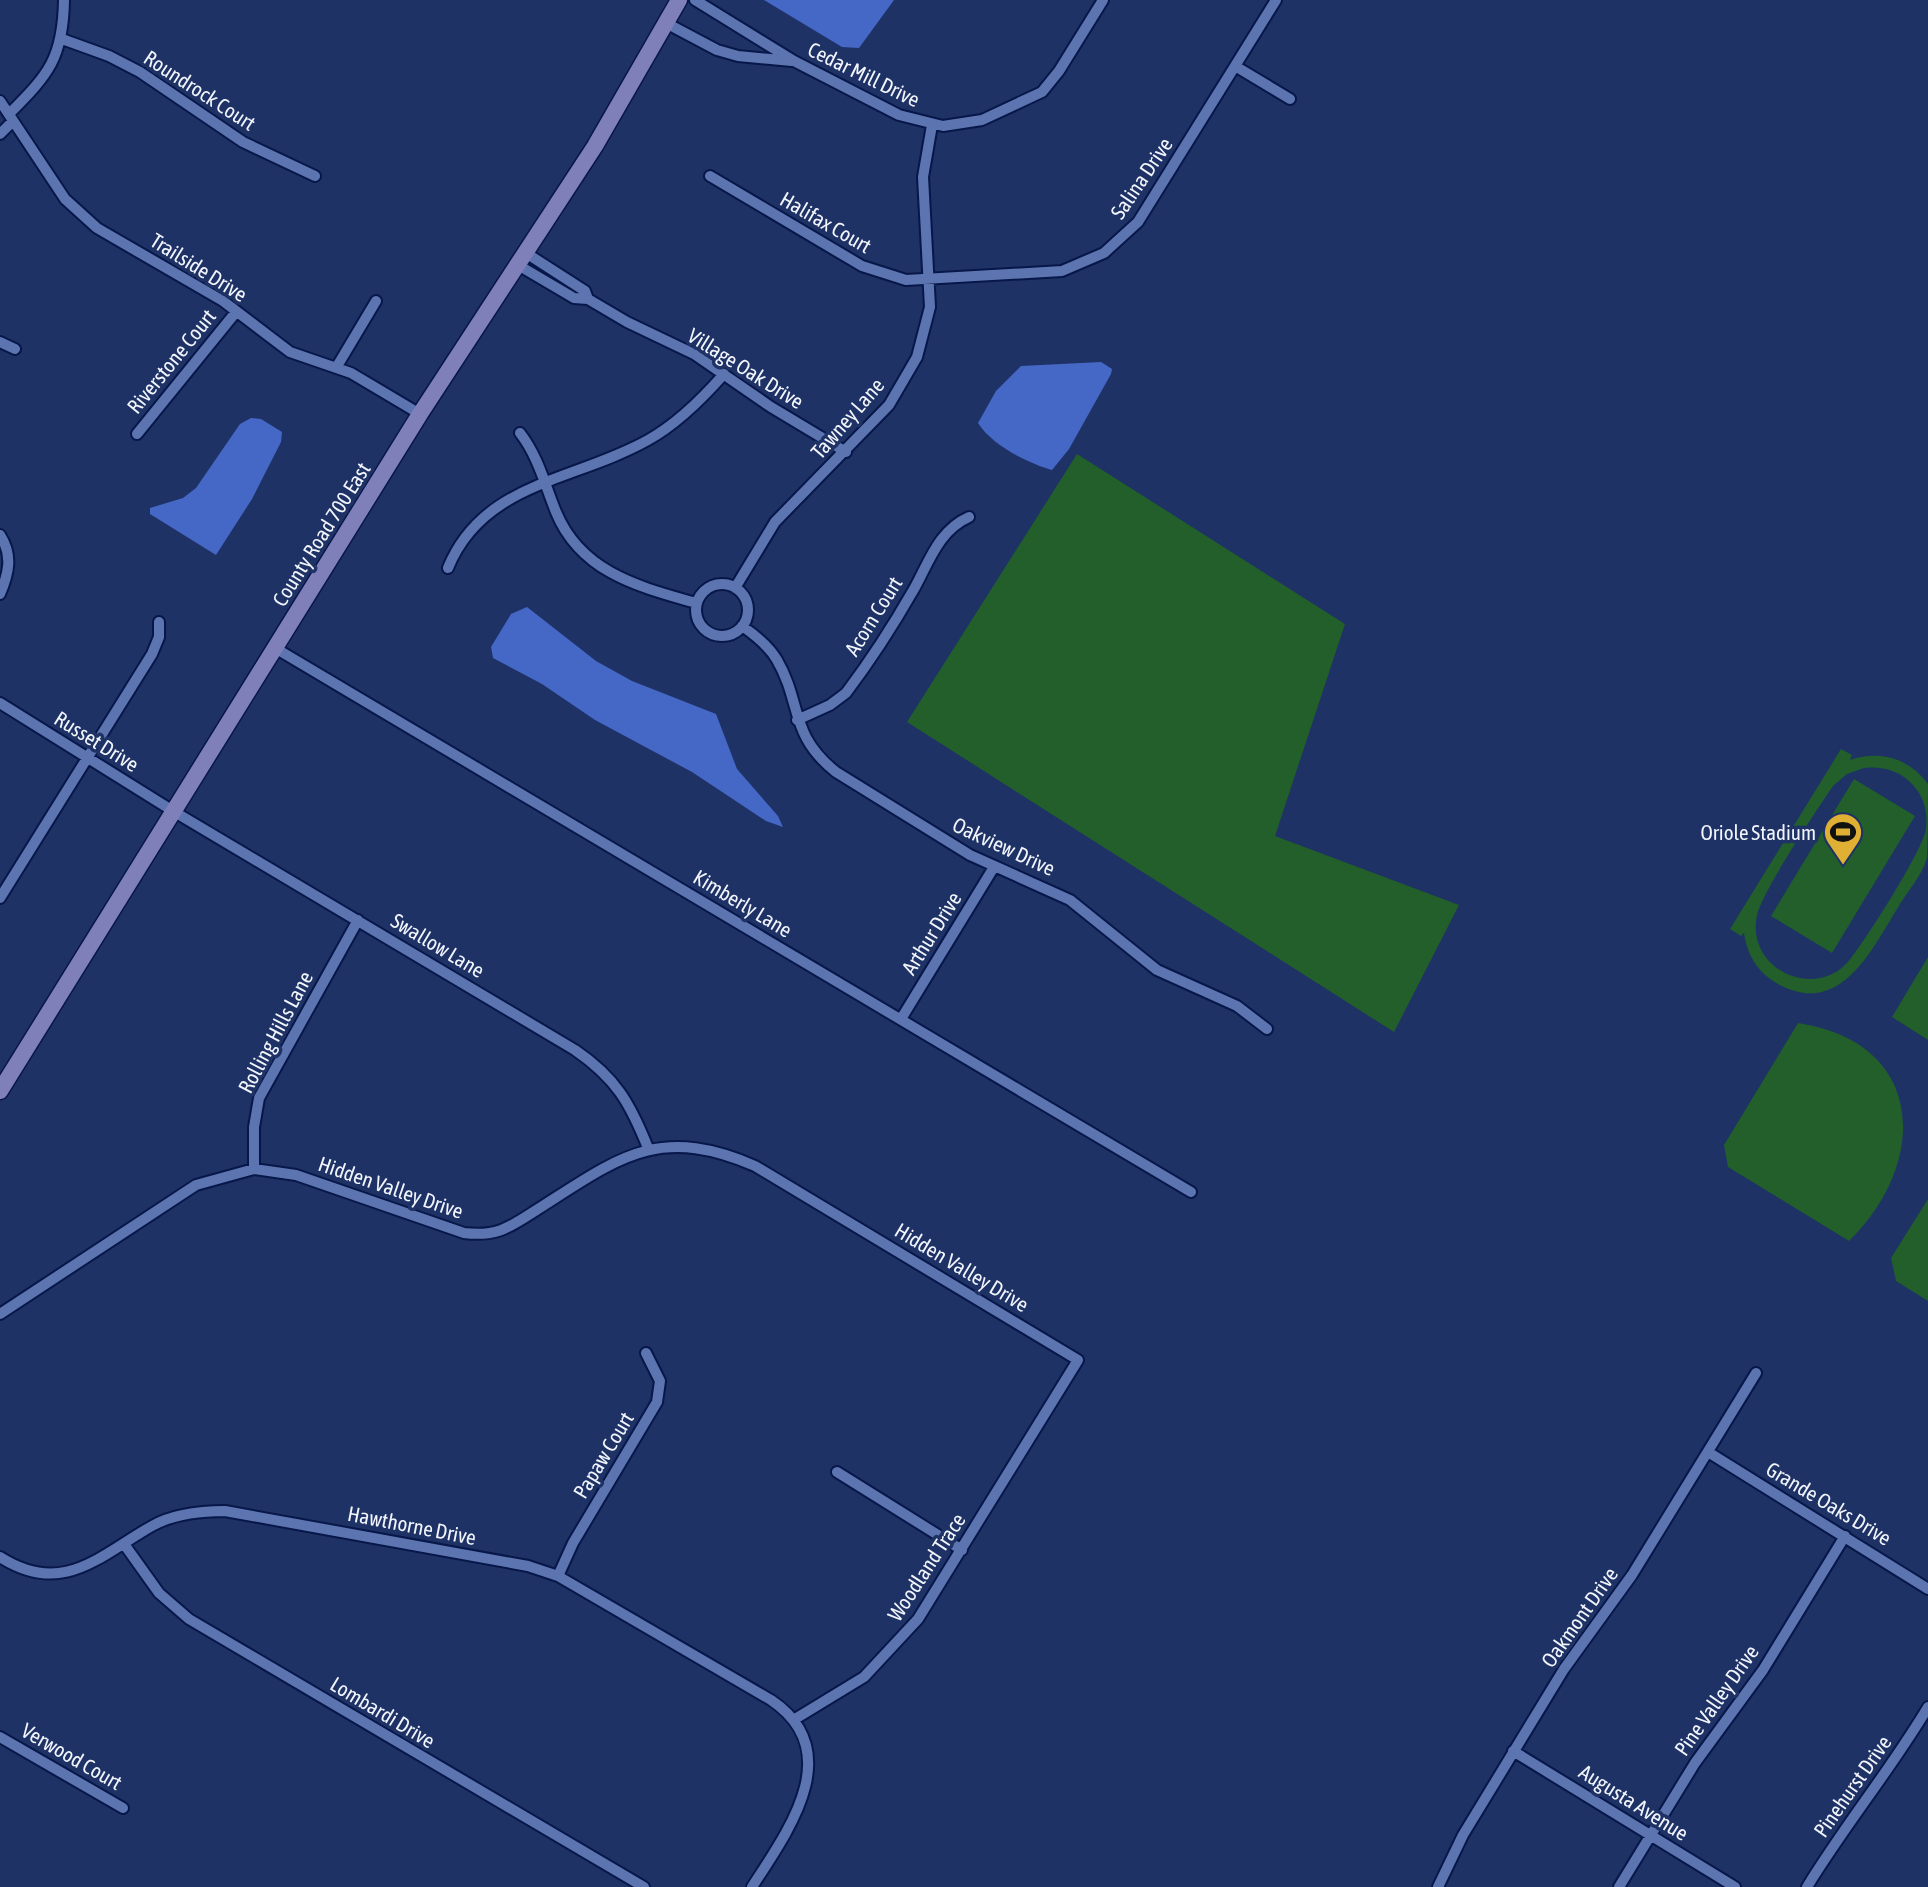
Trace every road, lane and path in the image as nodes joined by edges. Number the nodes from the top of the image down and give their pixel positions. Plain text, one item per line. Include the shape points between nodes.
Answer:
1 (64, 0) edge
2 (679, 0) edge
3 (695, 0) edge
4 (1103, 0) edge
5 (1276, 0) edge
6 (666, 23) junction
7 (62, 39) junction
8 (794, 61) junction
9 (1236, 66) junction
10 (1290, 99) dead end
11 (0, 101) edge
12 (11, 117) junction
13 (932, 125) junction
14 (0, 134) edge
15 (315, 176) dead end
16 (710, 176) dead end
17 (522, 259) junction
18 (929, 280) junction
19 (376, 301) dead end
20 (236, 312) junction
21 (0, 342) edge
22 (15, 349) dead end
23 (336, 368) junction
24 (724, 373) junction
25 (420, 414) junction
26 (520, 433) dead end
27 (136, 434) dead end
28 (846, 452) junction
29 (545, 485) junction
30 (969, 517) dead end
31 (0, 535) edge
32 (447, 568) dead end
33 (735, 588) junction
34 (0, 594) edge
35 (696, 603) junction
36 (159, 622) dead end
37 (742, 626) junction
38 (275, 648) junction
39 (0, 703) edge
40 (797, 720) junction
41 (88, 758) junction
42 (173, 811) junction
43 (994, 867) junction
44 (1, 896) edge
45 (358, 920) junction
46 (901, 1019) junction
47 (1267, 1029) dead end
48 (0, 1091) edge
49 (648, 1148) junction
50 (254, 1169) junction
51 (1191, 1192) dead end
52 (0, 1314) edge
53 (1034, 1333) joint
54 (646, 1353) dead end
55 (1756, 1373) dead end
56 (1708, 1452) junction
57 (837, 1472) dead end
58 (1845, 1535) junction
59 (124, 1544) junction
60 (962, 1549) junction
61 (0, 1557) edge
62 (558, 1576) junction
63 (1928, 1589) edge
64 (1928, 1707) edge
65 (795, 1719) junction
66 (0, 1737) edge
67 (1513, 1751) junction
68 (123, 1808) dead end
69 (1650, 1835) junction
70 (644, 1887) edge
71 (752, 1887) edge
72 (1438, 1887) edge
73 (1619, 1887) edge
74 (1735, 1887) edge
75 (1807, 1887) edge

1 - 7 street
2 - 6 main road, County Road 700 East
3 - 8 street, Cedar Mill Drive
4 - 13 street, Cedar Mill Drive via 1041,92 982,120
5 - 9 street, Salina Drive
6 - 8 street via 717,50
6 - 17 main road, County Road 700 East
7 - 12 street via 59,53
7 - 15 street, Roundrock Court via 140,72 243,142
8 - 13 street, Cedar Mill Drive via 899,115
9 - 10 street
9 - 18 street, Salina Drive via 1138,222 1104,253 1051,273
11 - 12 street, Trailside Drive
12 - 14 street
12 - 20 street, Trailside Drive via 80,215
13 - 18 street, Tawney Lane via 923,177
16 - 18 street, Halifax Court via 862,266 895,278
17 - 24 street, Village Oak Drive
17 - 25 main road, County Road 700 East
18 - 28 street, Tawney Lane via 928,320 917,357 888,405
19 - 23 street
20 - 23 street, Trailside Drive via 290,352
20 - 27 street, Riverstone Court
21 - 22 street
23 - 25 street, Trailside Drive
24 - 28 street, Village Oak Drive
24 - 29 street via 663,431
25 - 38 main road, County Road 700 East
26 - 29 street
28 - 33 street, Tawney Lane via 775,522
29 - 32 street via 514,495 475,522
29 - 35 street via 564,530 600,568 636,585
30 - 40 street, Acorn Court via 938,543 846,693
31 - 34 street via 9,556 9,573
33 - 35 street via 712,586
33 - 37 street via 748,610
35 - 37 street via 698,621 710,633 727,635
36 - 41 street via 152,654
37 - 40 street, Oakview Drive via 776,658
38 - 42 main road, County Road 700 East
38 - 46 street, Kimberly Lane
39 - 41 street, Russet Drive
40 - 43 street, Oakview Drive via 816,755 835,772
41 - 42 street, Russet Drive
41 - 44 street
42 - 45 street, Swallow Lane
42 - 48 main road, County Road 700 East
43 - 46 street, Arthur Drive
43 - 47 street, Oakview Drive via 1069,900 1157,970 1237,1006
45 - 49 street, Swallow Lane via 591,1061 631,1106
45 - 50 street, Rolling Hills Lane via 262,1092 254,1127
46 - 51 street, Kimberly Lane
49 - 50 street, Hidden Valley Drive via 609,1164 505,1230 485,1235 464,1233 296,1175
49 - 53 street, Hidden Valley Drive via 725,1153 755,1166
50 - 52 street, Hidden Valley Drive via 196,1185
53 - 60 street, Woodland Trace via 1078,1360
54 - 62 street, Papaw Court via 660,1381 657,1402
55 - 56 street, Oakmont Drive
56 - 58 street, Grande Oaks Drive
56 - 67 street, Oakmont Drive via 1632,1576 1564,1669
57 - 60 street
58 - 63 street, Grande Oaks Drive
58 - 69 street, Pine Valley Drive via 1763,1670 1699,1755
59 - 61 street, Hawthorne Drive via 85,1567 64,1573 31,1572
59 - 62 street, Hawthorne Drive via 167,1519 225,1511 528,1566
59 - 70 street, Lombardi Drive via 151,1584 189,1619
60 - 65 street, Woodland Trace via 918,1619 883,1660 836,1697
62 - 65 street, Hawthorne Drive via 771,1700
64 - 75 street, Pinehurst Drive
65 - 71 street via 805,1736 807,1783 790,1826
66 - 68 street, Verwood Court
67 - 69 street, Augusta Avenue
67 - 72 street, Oakmont Drive
69 - 73 street, Pine Valley Drive
69 - 74 street, Augusta Avenue

